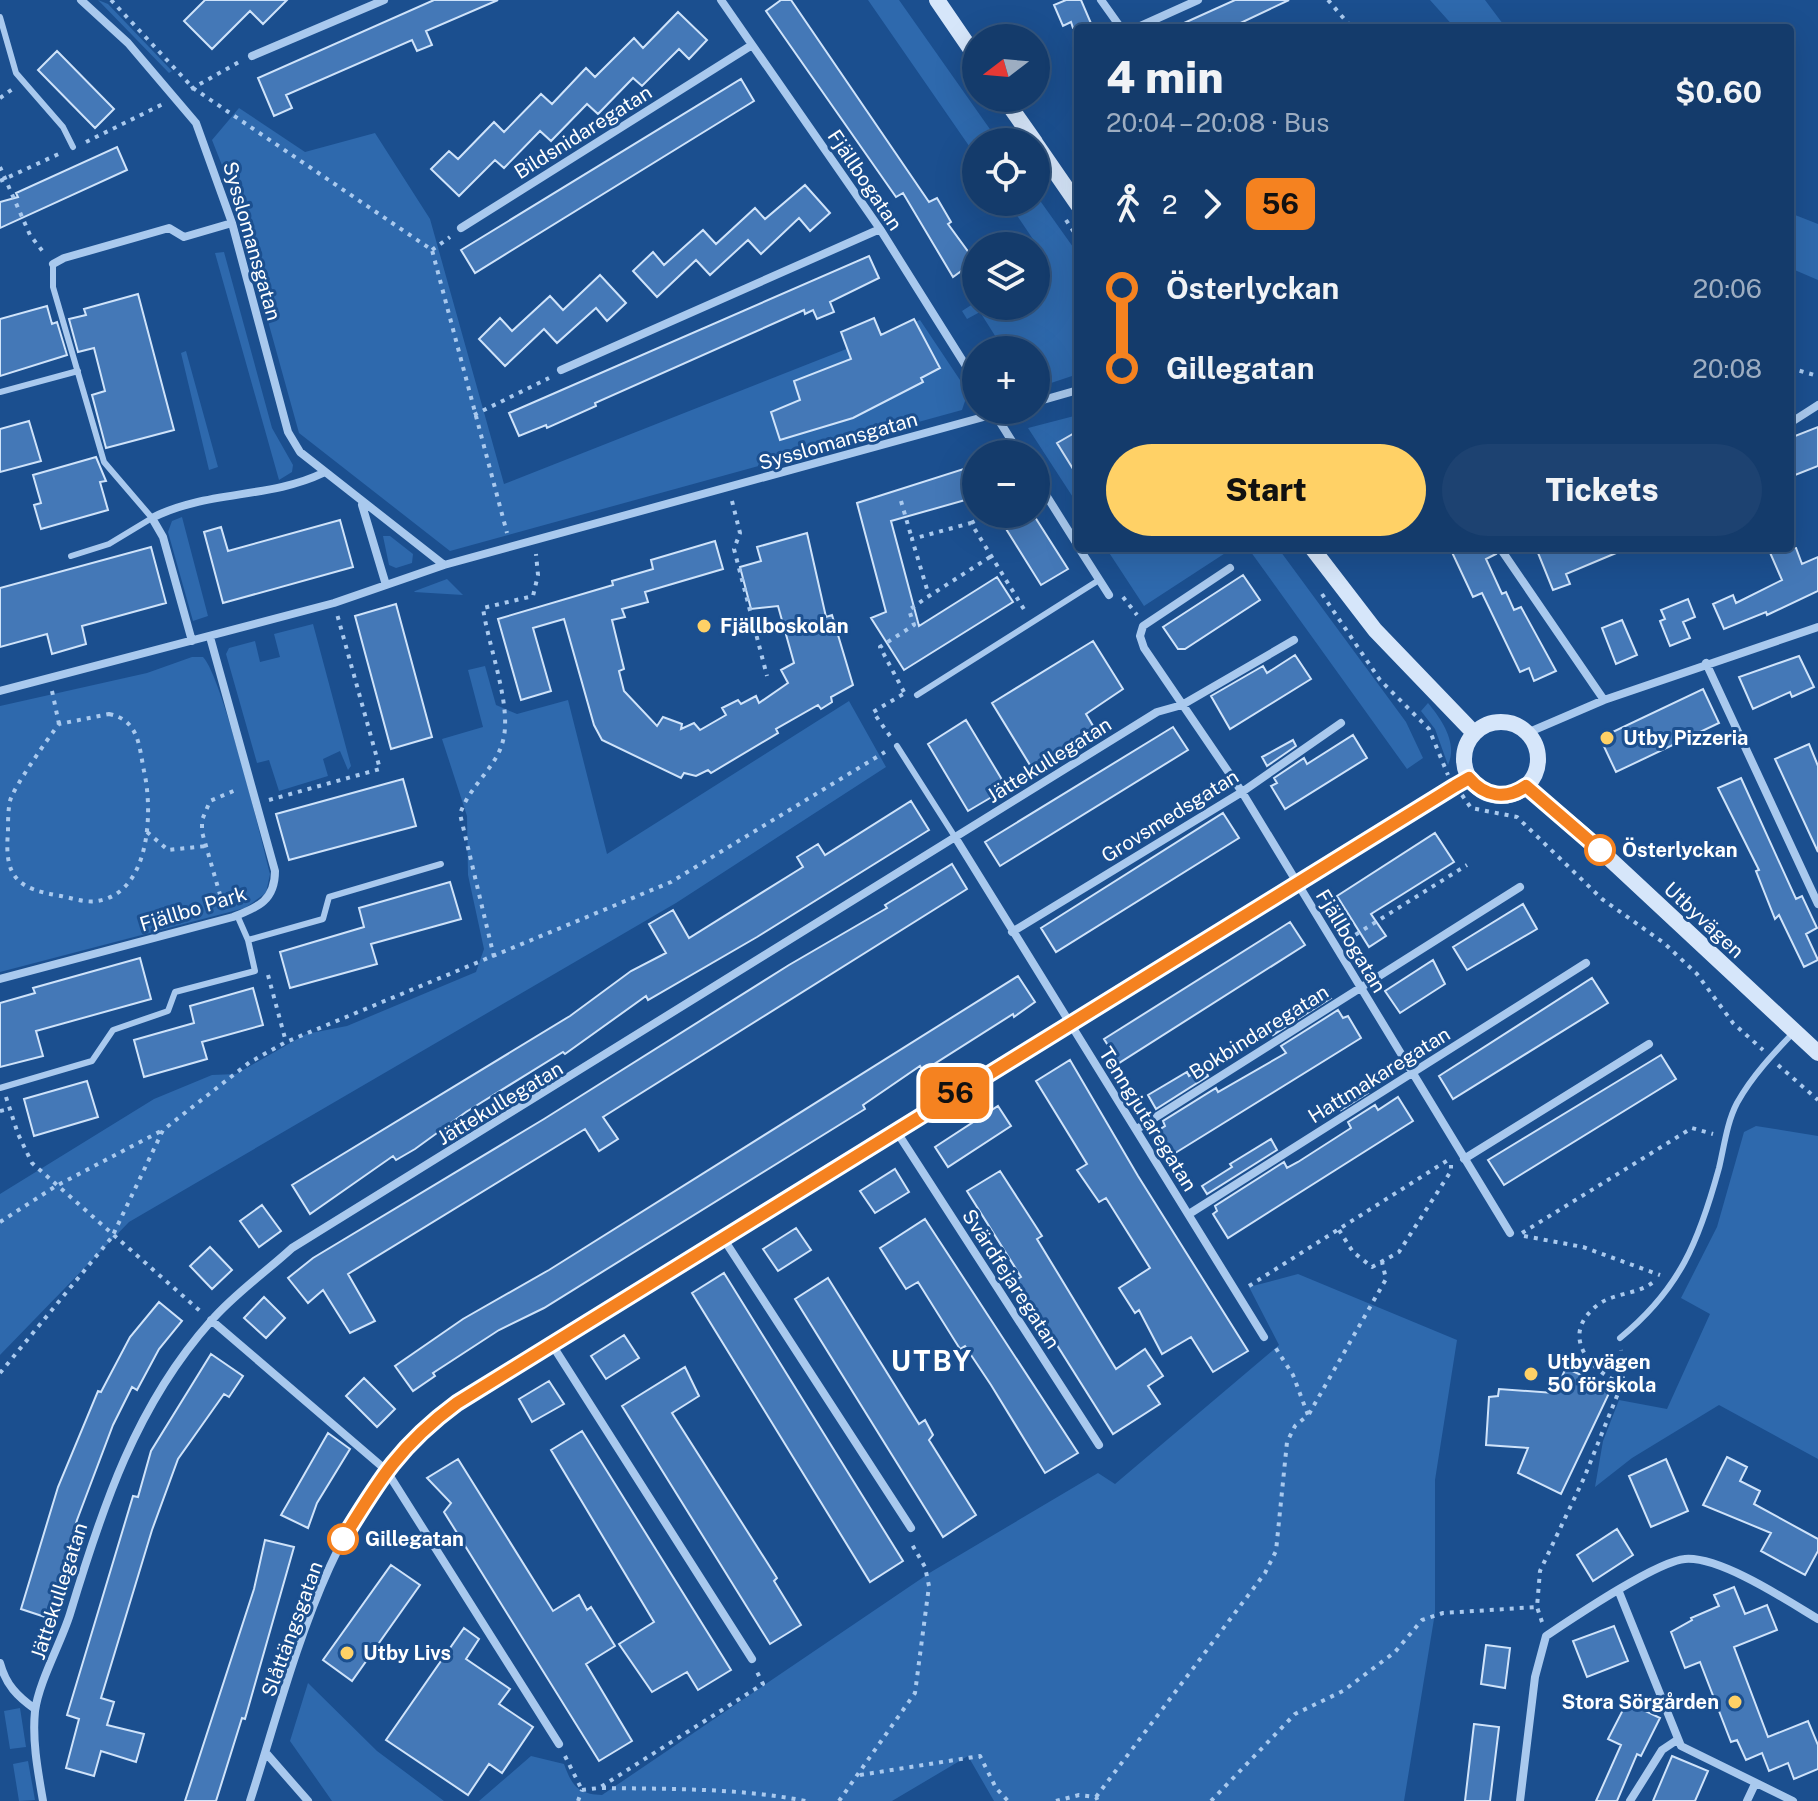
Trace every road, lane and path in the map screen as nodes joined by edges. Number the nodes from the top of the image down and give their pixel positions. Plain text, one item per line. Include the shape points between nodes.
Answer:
1 (81, 0) edge
2 (111, 0) edge
3 (384, 0) edge
4 (721, 0) edge
5 (937, 0) edge
6 (1101, 0) edge
7 (1198, 0) edge
8 (1328, 0) edge
9 (0, 17) edge
10 (1118, 24) edge
11 (1145, 24) edge
12 (1349, 24) edge
13 (962, 37) edge
14 (752, 45) junction
15 (252, 56) joint
16 (193, 88) junction
17 (177, 99) junction
18 (73, 147) junction
19 (1050, 165) edge
20 (0, 167) edge
21 (7, 179) junction
22 (0, 181) edge
23 (1074, 199) edge
24 (232, 223) junction
25 (461, 228) joint
26 (880, 229) junction
27 (432, 250) junction
28 (53, 264) junction
29 (962, 360) edge
30 (1794, 369) edge
31 (561, 370) joint
32 (78, 371) junction
33 (1818, 376) edge
34 (1074, 391) edge
35 (0, 392) edge
36 (1050, 398) edge
37 (1818, 405) edge
38 (474, 415) junction
39 (1794, 420) edge
40 (962, 421) edge
41 (323, 473) junction
42 (729, 488) junction
43 (901, 501) dead end
44 (1050, 502) edge
45 (362, 504) junction
46 (152, 518) junction
47 (962, 525) edge
48 (974, 528) edge
49 (912, 539) junction
50 (535, 540) junction
51 (1074, 541) edge
52 (510, 547) junction
53 (1081, 552) edge
54 (1315, 552) edge
55 (1503, 552) edge
56 (71, 556) dead end
57 (990, 557) junction
58 (444, 565) junction
59 (1230, 568) dead end
60 (1099, 580) junction
61 (386, 585) junction
62 (1316, 586) dead end
63 (1109, 595) dead end
64 (929, 596) junction
65 (334, 603) junction
66 (1033, 623) junction
67 (1818, 627) edge
68 (210, 637) junction
69 (1294, 640) dead end
70 (192, 641) junction
71 (1706, 663) junction
72 (767, 676) dead end
73 (49, 678) junction
74 (0, 691) edge
75 (904, 692) junction
76 (917, 695) joint
77 (1604, 700) junction
78 (1182, 705) junction
79 (1341, 723) dead end
80 (59, 724) junction
81 (1474, 733) junction
82 (1527, 733) junction
83 (897, 746) junction
84 (1462, 782) junction
85 (251, 785) junction
86 (1526, 786) junction
87 (1242, 792) junction
88 (255, 804) junction
89 (147, 832) junction
90 (0, 835) edge
91 (7, 835) junction
92 (955, 837) junction
93 (206, 846) junction
94 (441, 864) dead end
95 (1467, 865) dead end
96 (1297, 882) junction
97 (1520, 887) dead end
98 (1818, 904) edge
99 (237, 915) junction
100 (227, 918) junction
101 (1012, 932) junction
102 (248, 940) junction
103 (1335, 947) junction
104 (494, 957) junction
105 (1586, 963) dead end
106 (255, 971) junction
107 (0, 979) edge
108 (1359, 988) junction
109 (1068, 1022) junction
110 (1795, 1032) junction
111 (286, 1042) junction
112 (1649, 1044) dead end
113 (1818, 1053) edge
114 (1770, 1057) junction
115 (1412, 1074) junction
116 (2, 1088) edge
117 (1818, 1100) edge
118 (9, 1109) junction
119 (0, 1111) edge
120 (895, 1129) junction
121 (1137, 1129) junction
122 (163, 1130) junction
123 (1710, 1148) dead end
124 (1464, 1159) junction
125 (56, 1186) junction
126 (1189, 1214) junction
127 (0, 1222) edge
128 (1339, 1230) junction
129 (1515, 1234) junction
130 (112, 1237) junction
131 (723, 1238) junction
132 (1382, 1262) junction
133 (1665, 1267) dead end
134 (1660, 1275) junction
135 (1237, 1294) junction
136 (211, 1320) junction
137 (1264, 1337) joint
138 (1620, 1338) joint
139 (551, 1343) junction
140 (0, 1373) edge
141 (1622, 1384) junction
142 (1308, 1415) junction
143 (1099, 1445) dead end
144 (386, 1470) junction
145 (911, 1528) joint
146 (1619, 1592) junction
147 (1537, 1607) junction
148 (1818, 1619) edge
149 (1546, 1636) junction
150 (752, 1659) joint
151 (0, 1663) edge
152 (35, 1709) junction
153 (1677, 1740) junction
154 (559, 1744) joint
155 (266, 1753) junction
156 (860, 1775) junction
157 (1755, 1784) junction
158 (599, 1788) junction
159 (582, 1790) junction
160 (1097, 1799) edge
161 (43, 1801) edge
162 (250, 1801) edge
163 (308, 1801) edge
164 (578, 1801) edge
165 (806, 1801) edge
166 (839, 1801) edge
167 (1008, 1801) edge
168 (1056, 1801) edge
169 (1211, 1801) edge
170 (1520, 1801) edge
171 (1630, 1801) edge
172 (1747, 1801) edge
173 (1793, 1801) edge

1 - 17 street, Sysslomansgatan
2 - 16 path
3 - 15 street
4 - 14 street, Fjällbogatan
5 - 13 street
6 - 10 street
7 - 11 street
8 - 12 path
9 - 18 lane via 16,73 63,127
14 - 25 street, Bildsnidaregatan
14 - 26 street, Fjällbogatan
15 - 16 path
16 - 17 path
16 - 27 path
17 - 18 path
17 - 24 street, Sysslomansgatan via 209,151
18 - 21 path
19 - 23 street
20 - 21 path
21 - 22 path
21 - 28 path via 30,235
24 - 28 street via 184,237 169,228
24 - 41 street, Sysslomansgatan via 288,432
25 - 27 path
26 - 29 street, Fjällbogatan
26 - 31 street
27 - 38 path
28 - 32 lane via 51,279
30 - 33 path
31 - 38 path
32 - 35 lane
32 - 46 lane via 104,462
34 - 36 street
37 - 39 street
38 - 52 path
40 - 42 street, Sysslomansgatan
41 - 45 street, Sysslomansgatan
41 - 46 street via 297,486 209,498
42 - 50 street, Sysslomansgatan
42 - 72 path via 740,533 734,549
43 - 49 path
44 - 51 street
45 - 58 street, Sysslomansgatan
45 - 61 street
46 - 56 lane via 109,544
46 - 70 street via 163,537
47 - 49 path
48 - 57 path
49 - 64 path
50 - 52 street, Sysslomansgatan
50 - 104 path via 538,575 533,596 483,608 507,716 502,746 465,798 460,814
52 - 58 street, Sysslomansgatan
53 - 60 street
54 - 81 street via 1375,630
55 - 77 street
57 - 64 path
57 - 66 path
58 - 61 street, Sysslomansgatan
59 - 78 street, Fjällbogatan via 1143,626 1144,648
60 - 63 street
60 - 66 lane
61 - 65 street, Sysslomansgatan
62 - 84 path via 1380,680 1429,729 1444,768
64 - 75 path via 909,610 914,625 880,647
65 - 68 street
65 - 88 path via 380,769
66 - 76 lane
67 - 71 street
68 - 70 street
68 - 85 street, Fjällbo Park
69 - 78 street, Jättekullegatan
70 - 73 street
71 - 77 street
71 - 98 street
73 - 74 street
73 - 80 path
75 - 76 path
75 - 83 path via 873,712
77 - 82 street
78 - 87 street, Fjällbogatan
78 - 92 street, Jättekullegatan via 1157,712
79 - 87 street, Grovsmedsgatan
80 - 89 path via 109,714 133,727 151,800
80 - 91 path via 10,801
81 - 82 street via 1505,722
81 - 84 street
82 - 86 street via 1538,756
83 - 92 lane
83 - 104 path via 671,882
84 - 86 street via 1496,795
84 - 96 street, Slåttängsgatan
84 - 114 path via 1471,808 1517,817 1602,899 1657,936
85 - 88 street, Fjällbo Park
85 - 93 path via 210,801 202,820
86 - 110 street, Utbyvägen
87 - 96 street, Fjällbogatan
87 - 101 street, Grovsmedsgatan
88 - 99 street, Fjällbo Park via 275,871 275,889 266,901
89 - 91 path via 138,869 116,893 97,901 42,893 18,882 10,871
89 - 93 path via 168,850
90 - 91 path
92 - 101 street, Tenngjutaregatan
92 - 136 street, Jättekullegatan via 292,1248
93 - 100 path
94 - 102 lane via 329,897 323,919
95 - 103 path
96 - 103 street, Fjällbogatan
96 - 109 street, Slåttängsgatan
97 - 108 street, Bokbindaregatan
99 - 100 street, Fjällbo Park
99 - 102 lane
100 - 107 street, Fjällbo Park
101 - 109 street, Tenngjutaregatan
102 - 106 lane
103 - 108 street, Fjällbogatan
104 - 111 path
105 - 115 street, Hattmakaregatan
106 - 111 path via 266,968
106 - 116 lane via 175,992 168,1011 113,1030 92,1061
108 - 115 street, Fjällbogatan
108 - 121 street, Bokbindaregatan
109 - 120 street, Slåttängsgatan
109 - 121 street, Tenngjutaregatan
110 - 113 street, Utbyvägen
110 - 114 lane
111 - 122 path via 250,1062
112 - 124 street
114 - 117 path
114 - 138 lane via 1736,1107 1707,1213 1688,1258 1651,1312
115 - 124 street, Fjällbogatan
115 - 126 street, Hattmakaregatan
116 - 118 path
118 - 119 path
118 - 125 path via 32,1163
120 - 131 street, Slåttängsgatan
120 - 143 street, Svärdfejaregatan
121 - 126 street, Tenngjutaregatan
122 - 125 path
122 - 130 path
123 - 129 path via 1713,1134 1692,1128
124 - 129 street, Fjällbogatan
125 - 127 path
125 - 130 path
126 - 135 street, Tenngjutaregatan
128 - 132 path via 1353,1252 1372,1267
128 - 132 path via 1451,1158 1451,1171 1399,1252
128 - 135 path
129 - 134 path via 1583,1247
130 - 136 path
130 - 140 path
131 - 139 street, Slåttängsgatan
131 - 145 street
132 - 142 path via 1386,1279
133 - 134 path
134 - 141 path via 1638,1292 1599,1304 1580,1331 1590,1365
135 - 137 street, Tenngjutaregatan
136 - 144 street
136 - 152 street, Jättekullegatan via 153,1400 126,1450
137 - 142 path via 1281,1352
138 - 141 path
139 - 144 street, Slåttängsgatan via 431,1421
139 - 150 street
141 - 147 path via 1540,1571
142 - 160 path via 1287,1442 1276,1551 1265,1573
144 - 154 street
144 - 155 street, Slåttängsgatan via 323,1578
145 - 156 path via 910,1540 929,1586 915,1693
146 - 148 street via 1671,1563 1701,1560
146 - 149 street
146 - 153 street
147 - 149 path
147 - 169 path via 1443,1613 1422,1620 1395,1652 1343,1691 1295,1714
149 - 170 street via 1535,1677
150 - 158 path via 763,1684
151 - 152 street, Jättekullegatan via 16,1696
152 - 161 street, Jättekullegatan
153 - 157 street
153 - 171 street via 1662,1750
154 - 159 path
155 - 162 street, Slåttängsgatan
155 - 163 street
156 - 166 path
156 - 167 path via 980,1756
157 - 172 street
157 - 173 street
158 - 159 path
158 - 165 path via 704,1790
159 - 164 path
160 - 168 path via 1079,1795

